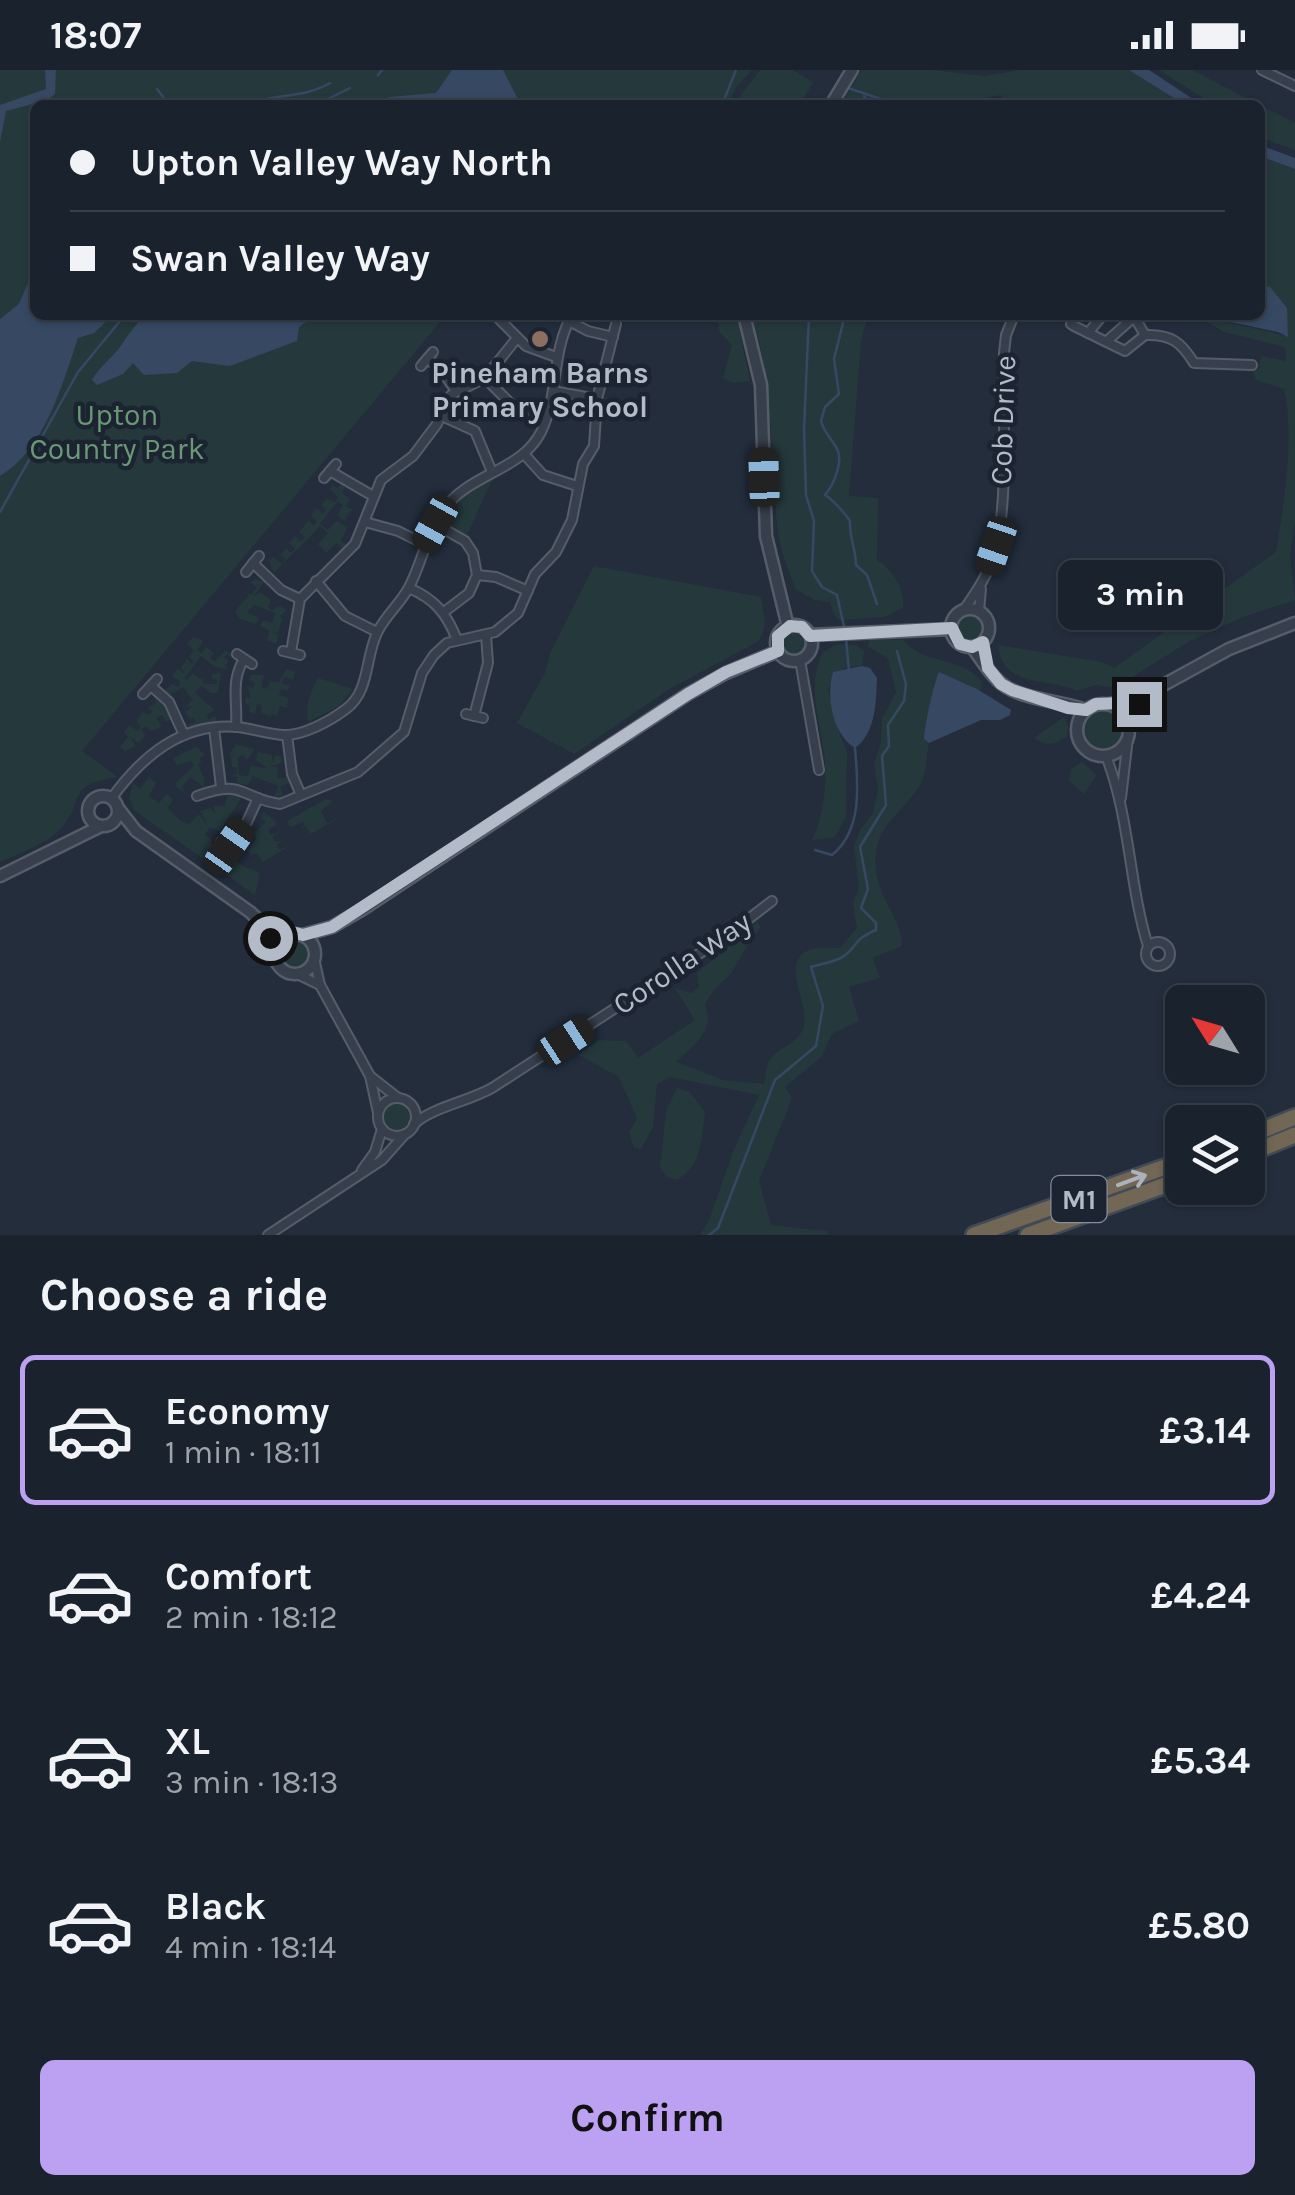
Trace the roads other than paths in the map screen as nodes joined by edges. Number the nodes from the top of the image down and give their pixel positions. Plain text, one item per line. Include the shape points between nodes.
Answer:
1 (852, 70) edge
2 (1262, 70) edge
3 (1295, 86) edge
4 (834, 100) edge
5 (499, 320) edge
6 (569, 320) edge
7 (573, 320) edge
8 (745, 320) edge
9 (1012, 320) edge
10 (1073, 320) edge
11 (1099, 320) edge
12 (1129, 320) edge
13 (1135, 320) edge
14 (616, 324) dead end
15 (1088, 333) junction
16 (1144, 335) junction
17 (613, 336) junction
18 (517, 338) junction
19 (1107, 342) junction
20 (556, 357) junction
21 (427, 359) dead end
22 (1252, 365) dead end
23 (485, 378) junction
24 (456, 390) junction
25 (554, 391) junction
26 (597, 399) junction
27 (442, 416) junction
28 (544, 424) junction
29 (524, 454) junction
30 (330, 471) dead end
31 (492, 472) junction
32 (577, 486) junction
33 (373, 496) junction
34 (365, 522) junction
35 (435, 524) junction
36 (424, 544) junction
37 (246, 572) dead end
38 (477, 575) junction
39 (316, 581) junction
40 (981, 584) junction
41 (409, 588) junction
42 (528, 591) junction
43 (300, 600) junction
44 (963, 610) junction
45 (979, 611) junction
46 (444, 612) junction
47 (1295, 623) edge
48 (788, 627) junction
49 (952, 628) junction
50 (377, 632) junction
51 (486, 635) junction
52 (810, 636) junction
53 (457, 640) junction
54 (978, 645) junction
55 (778, 651) junction
56 (291, 653) dead end
57 (244, 659) dead end
58 (800, 660) junction
59 (144, 694) dead end
60 (1148, 694) junction
61 (1110, 704) junction
62 (1068, 708) junction
63 (1086, 710) junction
64 (475, 716) dead end
65 (1078, 720) junction
66 (1129, 725) junction
67 (236, 727) junction
68 (214, 728) junction
69 (184, 735) junction
70 (287, 736) junction
71 (1128, 738) junction
72 (1106, 756) junction
73 (819, 770) dead end
74 (221, 787) junction
75 (301, 795) junction
76 (197, 796) dead end
77 (258, 798) junction
78 (114, 804) junction
79 (1120, 804) junction
80 (88, 810) junction
81 (105, 825) junction
82 (136, 830) junction
83 (70, 840) junction
84 (229, 847) dead end
85 (0, 876) edge
86 (772, 900) dead end
87 (262, 924) junction
88 (332, 927) junction
89 (297, 935) junction
90 (1152, 944) dead end
91 (276, 949) junction
92 (314, 953) junction
93 (297, 974) junction
94 (320, 984) junction
95 (370, 1076) junction
96 (399, 1098) junction
97 (409, 1102) junction
98 (435, 1110) junction
99 (378, 1113) junction
100 (1295, 1117) edge
101 (414, 1124) junction
102 (382, 1128) junction
103 (1265, 1129) edge
104 (405, 1134) junction
105 (1295, 1136) edge
106 (1265, 1147) edge
107 (1165, 1167) edge
108 (360, 1174) junction
109 (1165, 1185) edge
110 (268, 1235) edge
111 (974, 1235) edge
112 (1028, 1235) edge

1 - 4 street
2 - 3 street
5 - 18 street
6 - 20 street
7 - 17 street
8 - 48 street via 761,385 766,536
9 - 40 street, Cob Drive via 1004,353 996,546
10 - 15 street
11 - 15 street
12 - 19 street
13 - 16 street
14 - 17 street
15 - 19 street
16 - 19 street via 1125,352
16 - 22 street via 1181,343 1194,363
17 - 26 street
18 - 20 street
18 - 23 street
20 - 25 street
21 - 24 street
23 - 24 street
23 - 28 street via 512,406
24 - 27 street
25 - 26 street
25 - 28 street
26 - 32 street via 594,446
27 - 31 street via 475,431
27 - 33 street
28 - 29 street
29 - 31 street
29 - 32 street via 543,475
30 - 33 street
31 - 35 street via 458,493
32 - 42 street via 572,520
33 - 34 street
34 - 36 street
34 - 39 street via 346,556
35 - 36 street
35 - 38 street via 465,541
36 - 41 street
37 - 43 street via 256,560 281,590
38 - 42 street
38 - 46 street via 468,593
39 - 43 street
39 - 50 street via 345,616
40 - 44 street, Cob Drive
40 - 45 street, Cob Drive
41 - 46 street
41 - 50 street
42 - 51 street via 512,621
43 - 56 street
44 - 45 street
44 - 49 street
45 - 54 street via 989,627
46 - 53 street
47 - 60 street via 1229,649
48 - 52 street via 802,627
48 - 55 street via 778,636
49 - 52 street
49 - 54 street via 960,644
50 - 70 street via 355,700 328,720
51 - 53 street
51 - 64 street via 488,663
52 - 58 street via 810,653
53 - 75 street via 434,654 422,672 397,740 351,777
54 - 62 street via 1001,684
55 - 58 street
55 - 88 street via 688,694
57 - 67 street via 234,686
58 - 73 street
59 - 69 street via 154,682
60 - 61 street
60 - 66 street
61 - 63 street
61 - 66 street
62 - 63 street
62 - 65 street
63 - 65 street
65 - 72 street via 1080,743
66 - 71 street
67 - 68 street
67 - 70 street
68 - 69 street
68 - 74 street
69 - 78 street via 150,754
70 - 75 street
71 - 72 street
71 - 79 street
72 - 79 street
74 - 76 street
74 - 77 street
75 - 77 street via 280,804
77 - 84 street
78 - 80 street via 95,798
78 - 81 street via 117,816
78 - 82 street
79 - 90 street via 1143,931
80 - 81 street via 91,820
80 - 83 street
81 - 82 street
81 - 83 street
82 - 87 street
83 - 85 street
86 - 98 street, Corolla Way via 726,937 492,1088
87 - 89 street
87 - 91 street
88 - 89 street
88 - 92 street
89 - 91 street via 280,940
89 - 92 street
91 - 93 street via 282,969
92 - 93 street via 307,970
92 - 94 street
93 - 94 street
94 - 95 street
95 - 96 street
95 - 99 street
96 - 97 street
96 - 99 street
97 - 98 street
97 - 101 street
98 - 101 street, Corolla Way
99 - 102 street
100 - 103 highway
101 - 104 street
102 - 104 street
102 - 108 street
104 - 108 street
105 - 106 highway
111 -> 107 highway, M1
108 - 110 street
109 - 112 highway, M1

